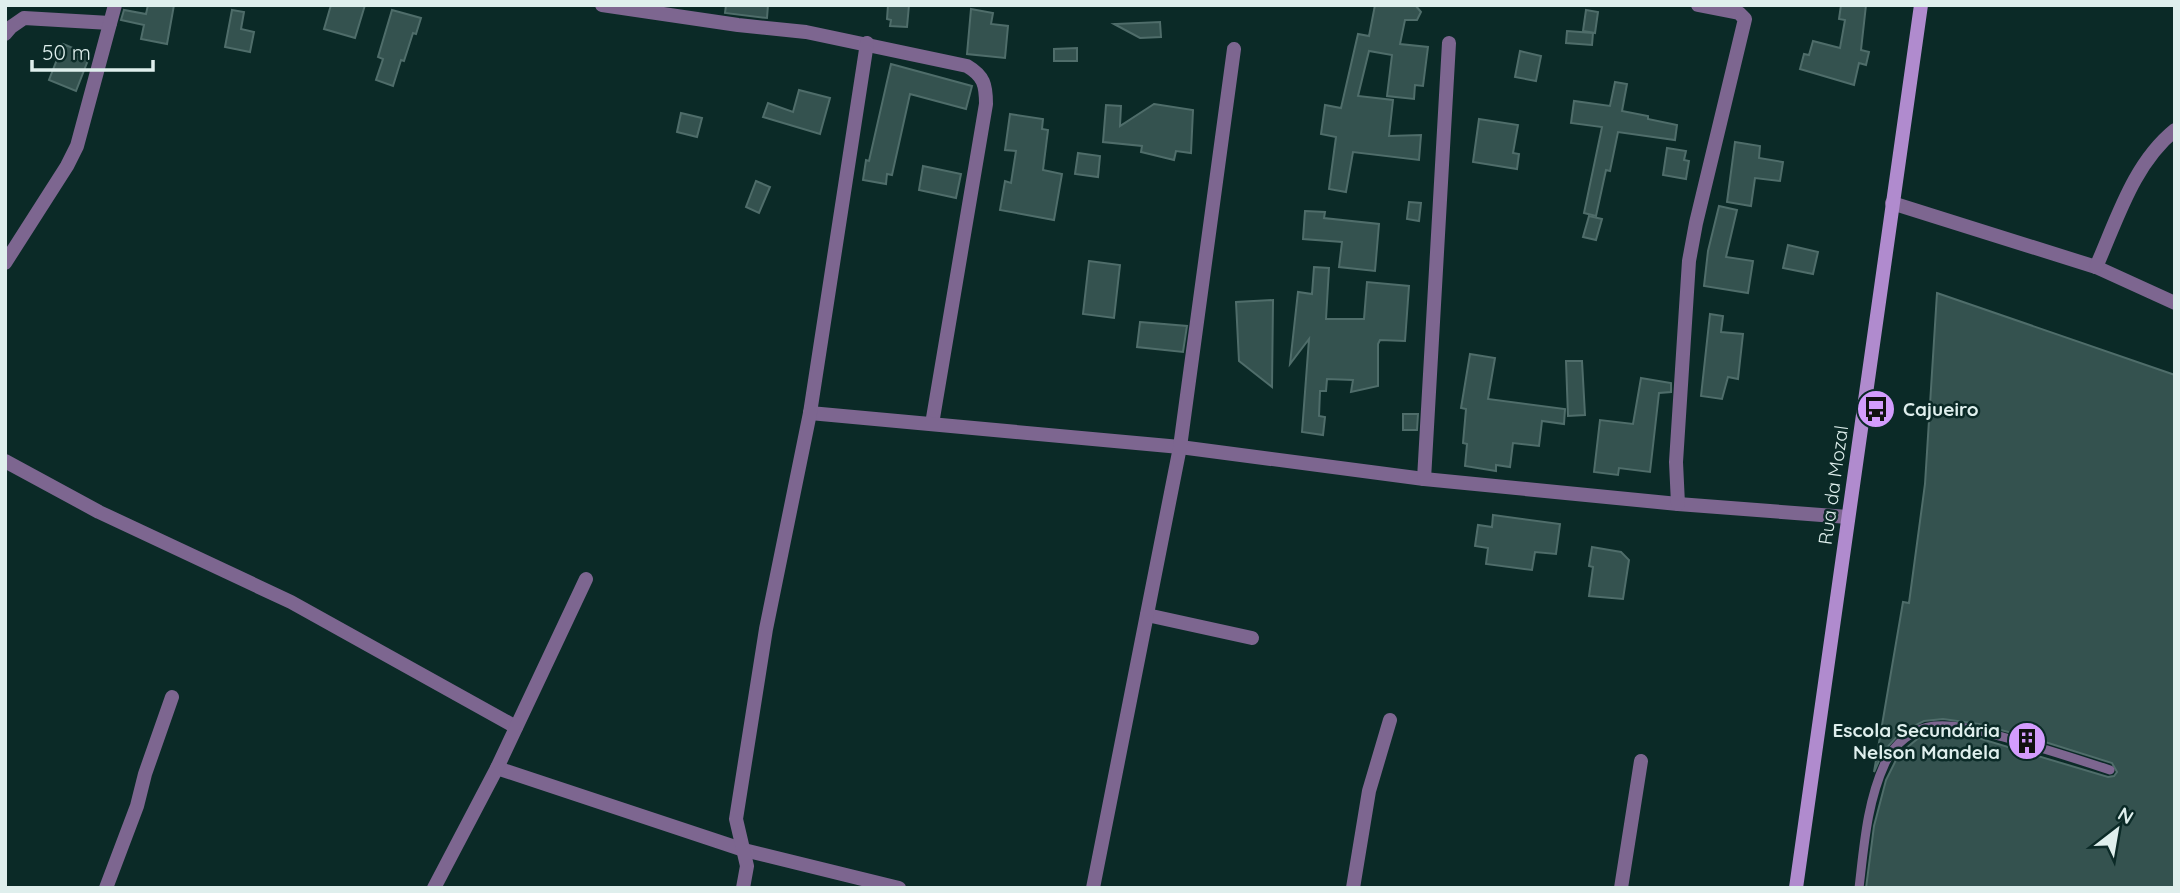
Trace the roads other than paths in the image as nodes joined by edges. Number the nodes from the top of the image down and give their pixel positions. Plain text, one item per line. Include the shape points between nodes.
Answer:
1 (114, 5) edge
2 (602, 5) edge
3 (1698, 5) edge
4 (1921, 5) edge
5 (110, 23) junction
6 (5, 34) edge
7 (867, 43) junction
8 (1449, 43) dead end
9 (1234, 49) dead end
10 (2175, 130) edge
11 (1892, 203) junction
12 (5, 263) edge
13 (2096, 267) junction
14 (2175, 303) edge
15 (810, 413) junction
16 (932, 424) junction
17 (1180, 447) junction
18 (5, 461) edge
19 (1424, 479) junction
20 (1678, 504) junction
21 (1848, 517) junction
22 (586, 579) dead end
23 (1147, 615) junction
24 (1252, 638) dead end
25 (172, 698) dead end
26 (1390, 720) dead end
27 (516, 727) junction
28 (1641, 761) dead end
29 (497, 768) junction
30 (2110, 770) dead end
31 (744, 850) junction
32 (106, 888) edge
33 (435, 888) edge
34 (743, 888) edge
35 (899, 888) edge
36 (1093, 888) edge
37 (1353, 888) edge
38 (1620, 888) edge
39 (1796, 888) edge
40 (1858, 888) edge

1 - 5 street
2 - 7 street
3 - 20 street via 1739,13 1745,26 1689,261 1676,462
4 - 11 main road, Rua da Mozal
5 - 6 street via 24,18
5 - 12 street via 77,146
7 - 15 street
7 - 16 street via 967,66 980,74 986,87
8 - 19 street
9 - 17 street
10 - 13 street via 2136,177
11 - 13 street
11 - 21 main road, Rua da Mozal
13 - 14 street
15 - 16 street
15 - 31 street via 766,629 736,819
16 - 17 street
17 - 19 street
17 - 23 street
18 - 27 street via 99,512 291,601
19 - 20 street
20 - 21 street
21 - 39 main road, Rua da Mozal
22 - 27 street
23 - 24 street
23 - 36 street
25 - 32 street
26 - 37 street via 1369,791
27 - 29 street
28 - 38 street
29 - 31 street
29 - 33 street
30 - 40 lane via 1965,727 1933,726 1914,732 1901,740 1886,761 1871,803
31 - 34 street
31 - 35 street

